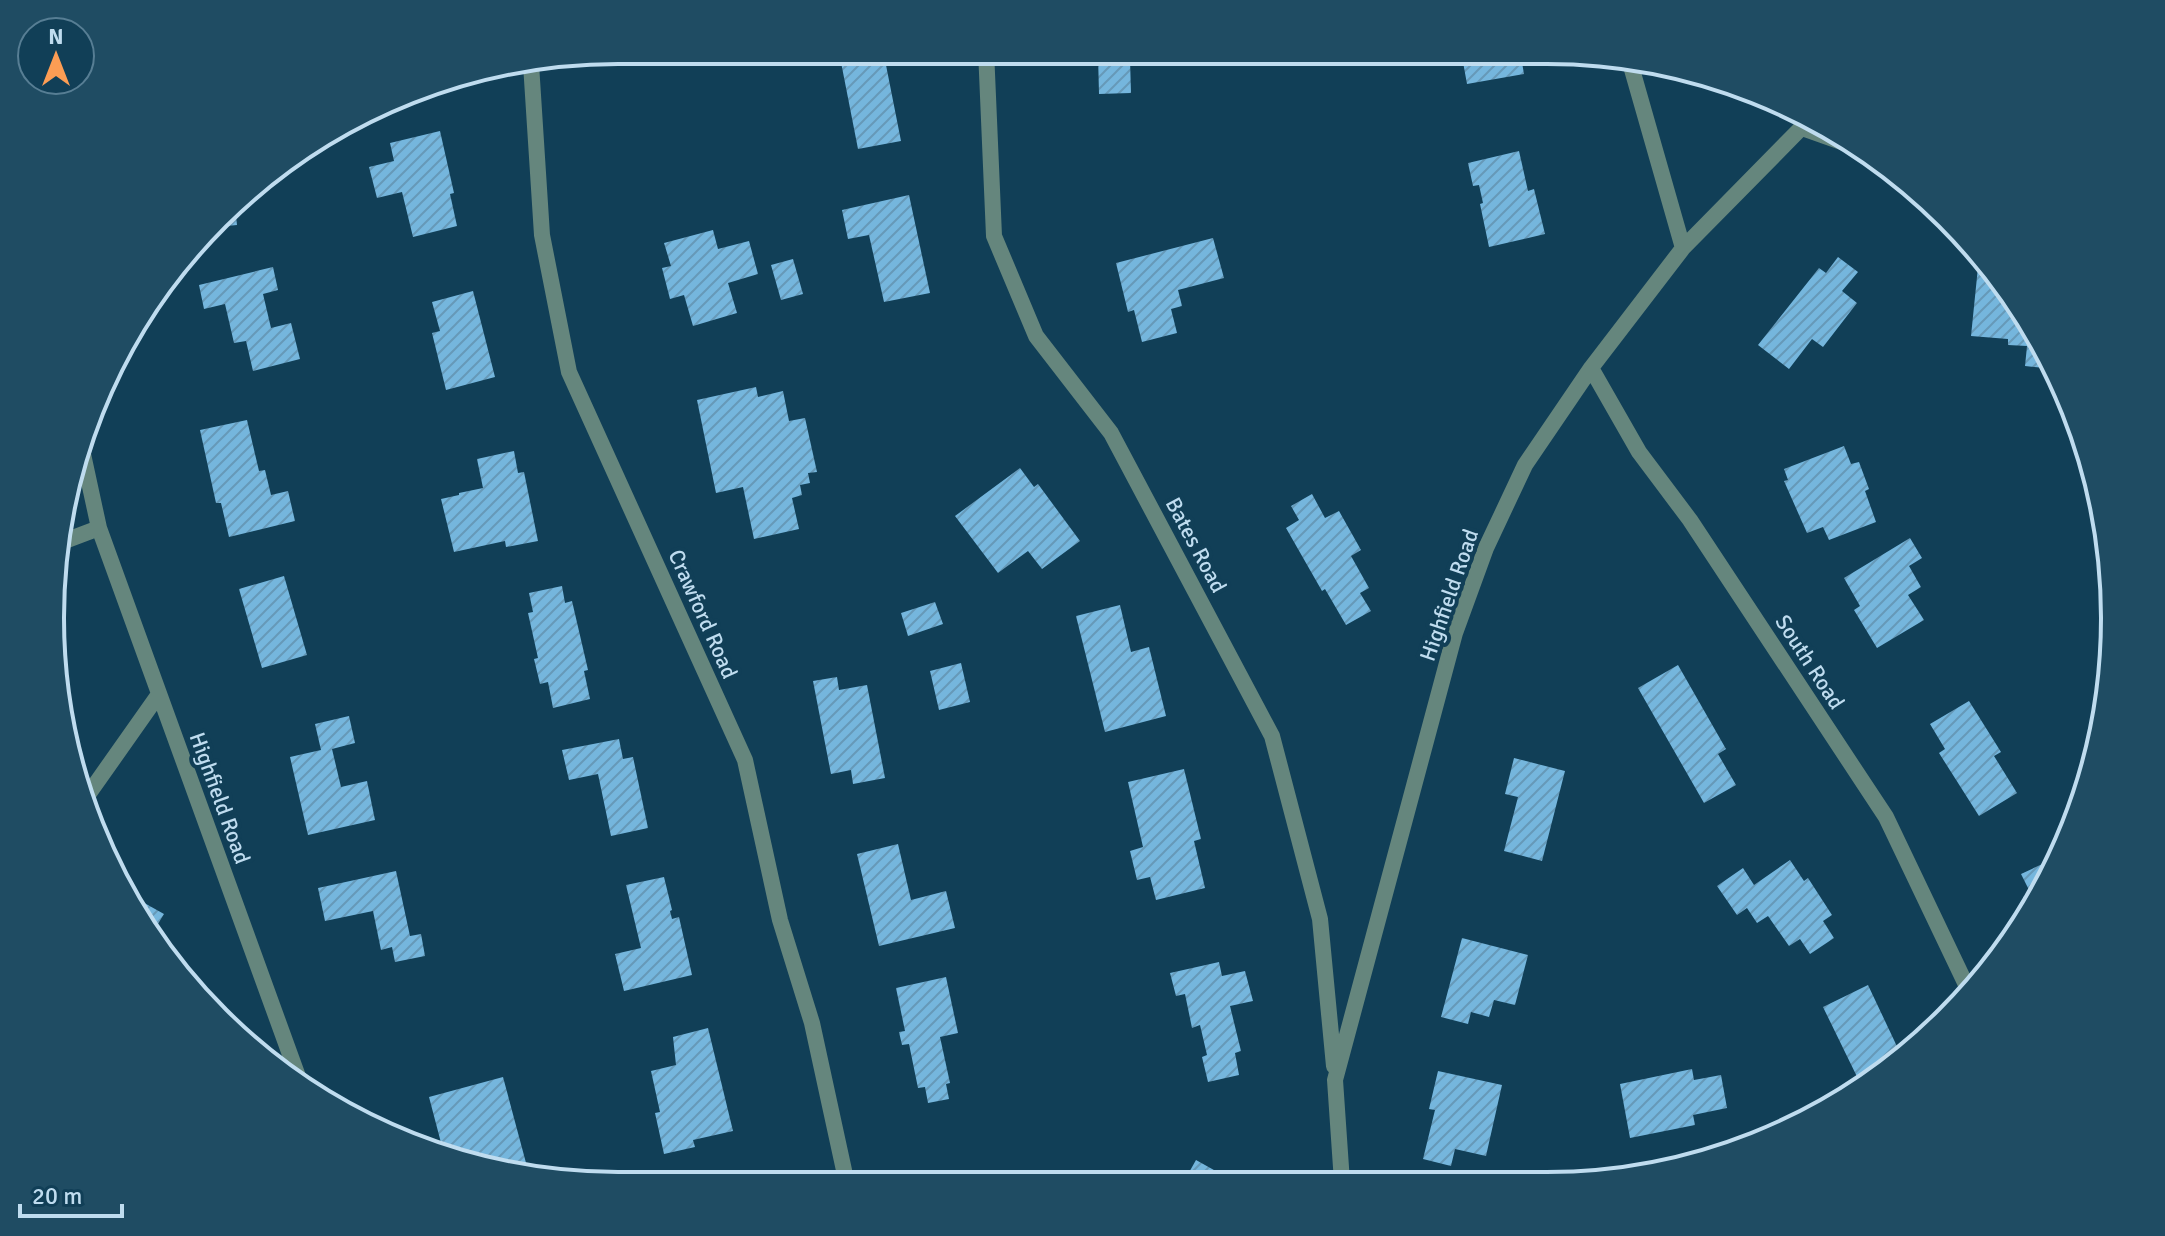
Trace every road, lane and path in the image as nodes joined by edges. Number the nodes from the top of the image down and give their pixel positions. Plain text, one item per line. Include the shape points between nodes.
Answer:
1 (987, 64) edge
2 (531, 71) edge
3 (1632, 71) edge
4 (1802, 127) edge
5 (1683, 248) junction
6 (1591, 368) junction
7 (86, 466) edge
8 (99, 528) junction
9 (70, 539) edge
10 (159, 694) junction
11 (91, 790) edge
12 (1965, 982) edge
13 (295, 1068) edge
14 (1335, 1080) junction
15 (844, 1172) edge
16 (1341, 1172) edge

1 - 14 street, Bates Road via 994,236 1036,336 1111,433 1272,736 1320,919
2 - 15 street, Crawford Road via 542,235 569,372 745,760
3 - 5 street
4 - 5 street, Highfield Road
5 - 6 street, Highfield Road
6 - 12 street, South Road via 1639,452 1690,520 1886,817
6 - 14 street, Highfield Road via 1525,465 1486,548 1455,633
7 - 8 street, Highfield Road
8 - 9 street
8 - 10 street, Highfield Road
10 - 11 street
10 - 13 street, Highfield Road
14 - 16 street, Highfield Road

